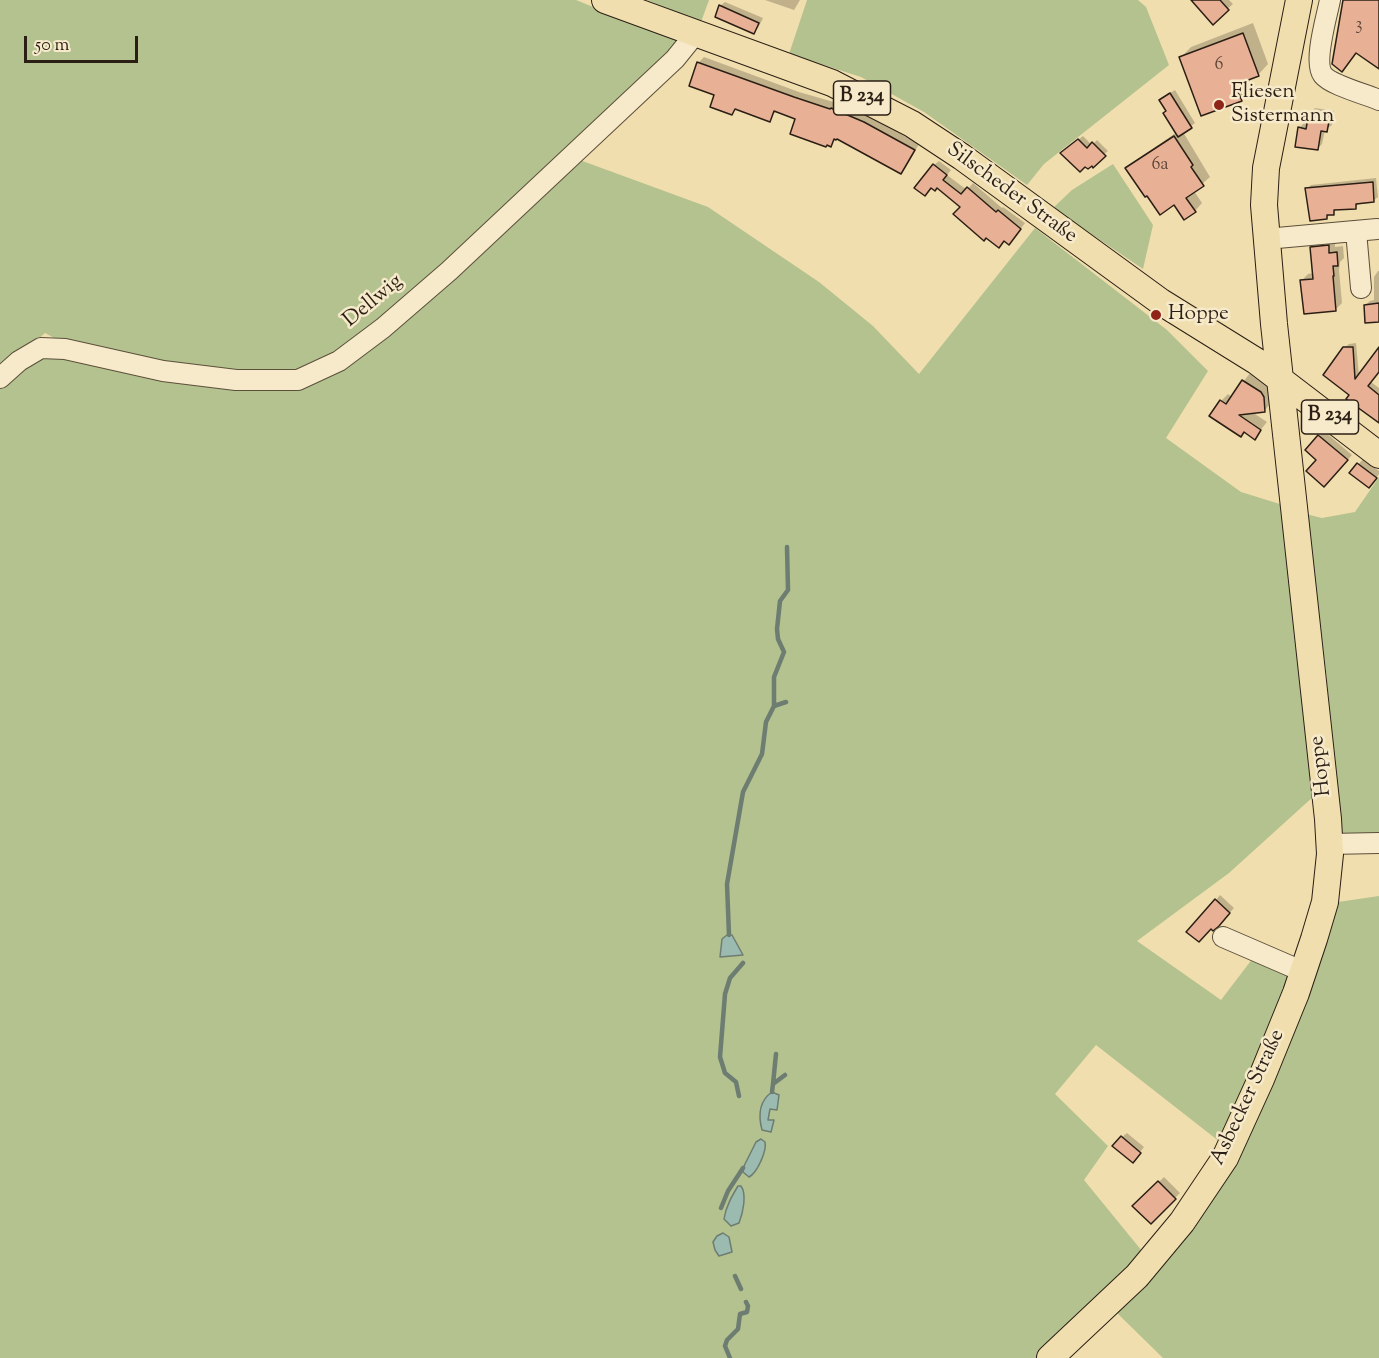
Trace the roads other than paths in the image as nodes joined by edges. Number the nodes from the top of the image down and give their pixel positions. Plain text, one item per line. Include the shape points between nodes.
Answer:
1 (605, 0) edge
2 (1299, 0) edge
3 (1330, 0) edge
4 (696, 33) junction
5 (1379, 100) edge
6 (1377, 229) dead end
7 (1356, 231) junction
8 (1266, 239) junction
9 (1361, 288) dead end
10 (1274, 324) junction
11 (1228, 344) junction
12 (0, 378) edge
13 (1280, 379) junction
14 (1379, 455) edge
15 (1379, 843) edge
16 (1329, 844) junction
17 (1223, 937) dead end
18 (1300, 983) junction
19 (1050, 1358) edge

1 - 4 main road, Silscheder Straße / B 234
2 - 8 main road, Hoppe via 1266,168
3 - 5 street via 1320,70 1329,80
4 - 11 main road, Silscheder Straße / B 234 via 832,83 912,124 1161,302
4 - 12 street, Dellwig via 675,58 448,271 339,361 298,380 236,380 41,348
6 - 7 street
7 - 8 street
7 - 9 street
8 - 10 main road, Hoppe
10 - 11 main road via 1248,342
10 - 13 main road, Hoppe
11 - 13 main road, Silscheder Straße / B 234
13 - 14 main road, Silscheder Straße / B 234
13 - 16 main road, Hoppe
15 - 16 street
16 - 18 main road, Hoppe via 1325,902
17 - 18 street
18 - 19 main road, Asbecker Straße via 1225,1158 1188,1213 1137,1276

